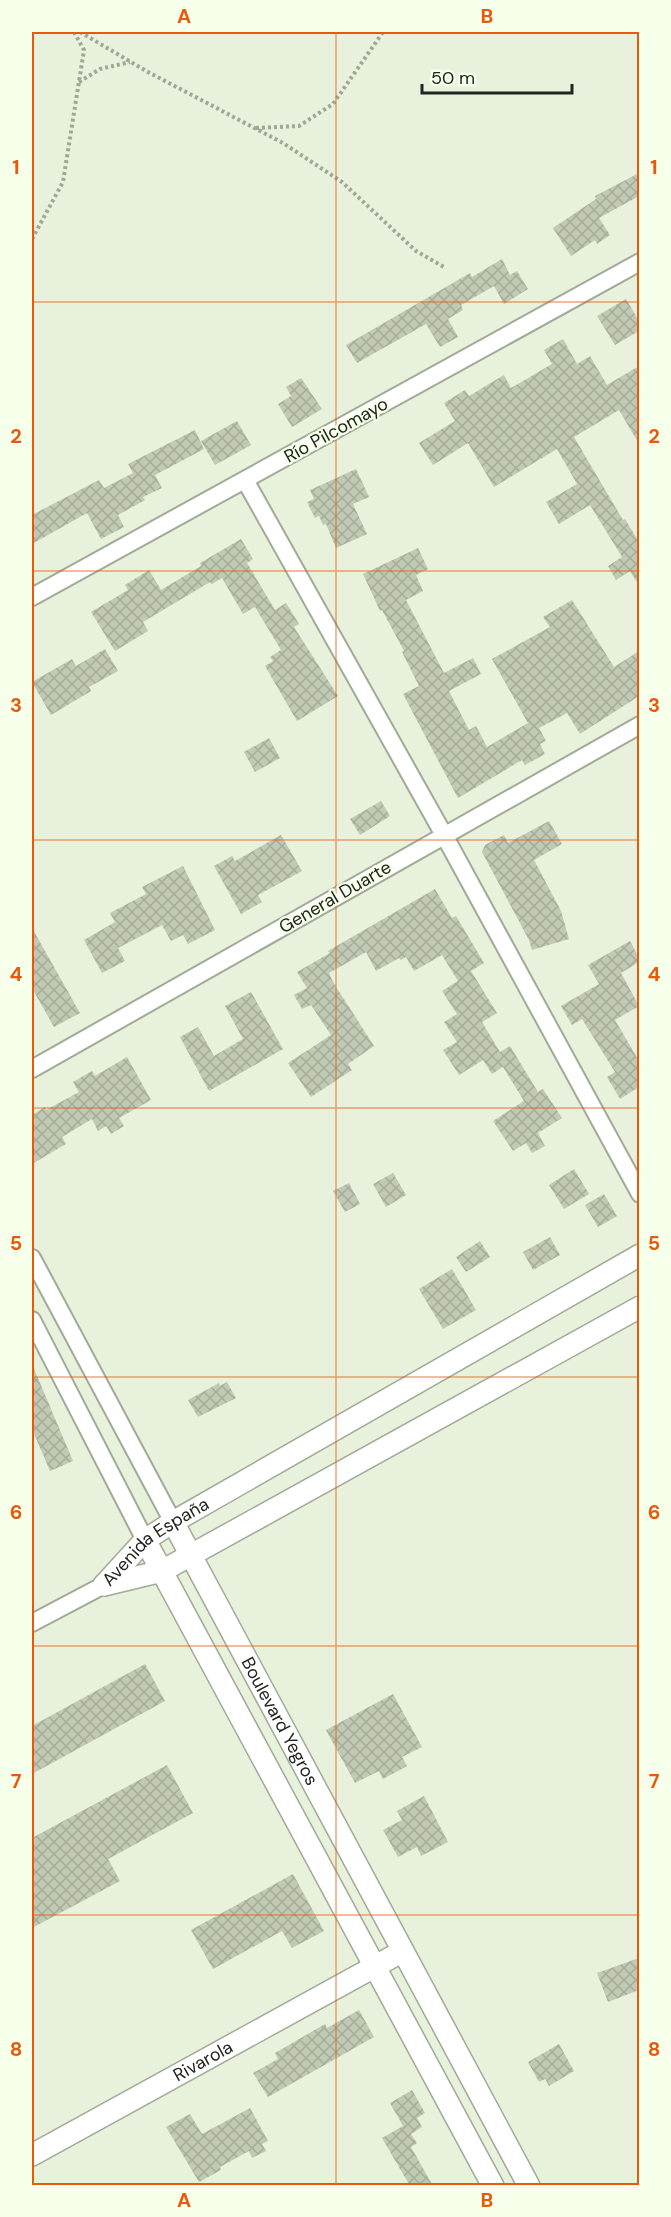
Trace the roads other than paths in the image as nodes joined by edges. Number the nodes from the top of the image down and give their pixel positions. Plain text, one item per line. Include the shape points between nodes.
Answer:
1 (639, 263) edge
2 (245, 480) junction
3 (32, 597) edge
4 (639, 725) edge
5 (444, 835) junction
6 (32, 1069) edge
7 (639, 1194) edge
8 (639, 1255) edge
9 (32, 1258) edge
10 (639, 1307) edge
11 (32, 1320) edge
12 (173, 1522) junction
13 (145, 1540) junction
14 (191, 1555) junction
15 (162, 1571) junction
16 (104, 1585) junction
17 (32, 1623) edge
18 (403, 1951) junction
19 (375, 1967) junction
20 (32, 2156) edge
21 (493, 2186) edge
22 (529, 2186) edge

1 - 2 street, Río Pilcomayo
2 - 3 street, Río Pilcomayo
2 - 5 street
4 - 5 street, General Duarte
5 - 6 street, General Duarte
5 - 7 street
8 - 12 street, Avenida España
9 - 12 street, Boulevard Yegros
10 - 14 street, Avenida España
11 - 13 street, Boulevard Yegros
12 - 13 street, Avenida España
12 - 14 street, Boulevard Yegros
13 - 15 street, Boulevard Yegros
13 - 16 street, Avenida España
14 - 15 street, Avenida España
14 - 18 street, Boulevard Yegros
15 - 16 street, Avenida España
15 - 19 street, Boulevard Yegros
16 - 17 street
18 - 19 street, Rivarola
18 - 22 street, Boulevard Yegros
19 - 20 street, Rivarola
19 - 21 street, Boulevard Yegros

